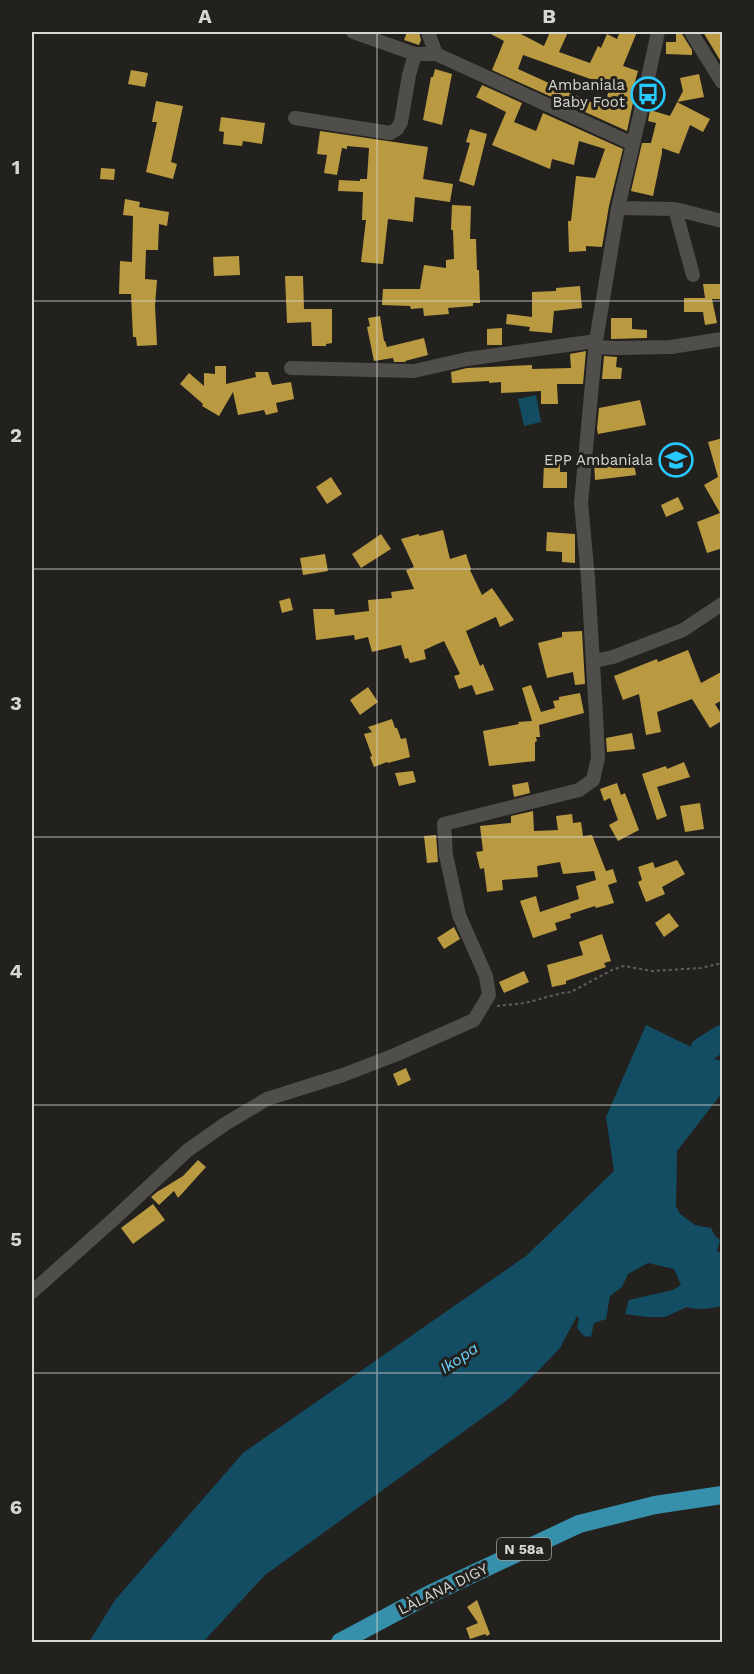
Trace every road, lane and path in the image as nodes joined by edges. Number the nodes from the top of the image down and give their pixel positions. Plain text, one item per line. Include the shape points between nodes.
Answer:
1 (353, 32) edge
2 (428, 32) edge
3 (658, 32) edge
4 (691, 32) edge
5 (415, 54) junction
6 (436, 54) junction
7 (723, 82) edge
8 (295, 118) dead end
9 (633, 144) junction
10 (618, 208) junction
11 (675, 209) junction
12 (723, 221) edge
13 (693, 275) dead end
14 (723, 339) edge
15 (595, 344) junction
16 (291, 368) dead end
17 (723, 604) edge
18 (594, 660) junction
19 (723, 963) edge
20 (483, 1005) junction
21 (32, 1292) edge
22 (723, 1495) edge
23 (340, 1642) edge

1 - 5 street
2 - 6 street
3 - 9 street
4 - 7 street
5 - 6 street
5 - 8 street via 401,122 390,133
6 - 9 street
9 - 10 street
10 - 11 street
10 - 15 street
11 - 12 street
11 - 13 street
14 - 15 street via 671,347 617,348
15 - 16 street via 467,359 414,371
15 - 18 street via 581,503
17 - 18 street via 683,630 614,657
18 - 20 street via 598,758 593,780 579,790 444,824 446,855 459,915 486,976 489,995
19 - 20 path via 652,971 624,966 571,992 525,1004
20 - 21 street via 474,1020 343,1075 267,1099 225,1124 188,1150
22 - 23 main road, LÀLANA DIGY / N 58a via 655,1505 579,1524 430,1594

